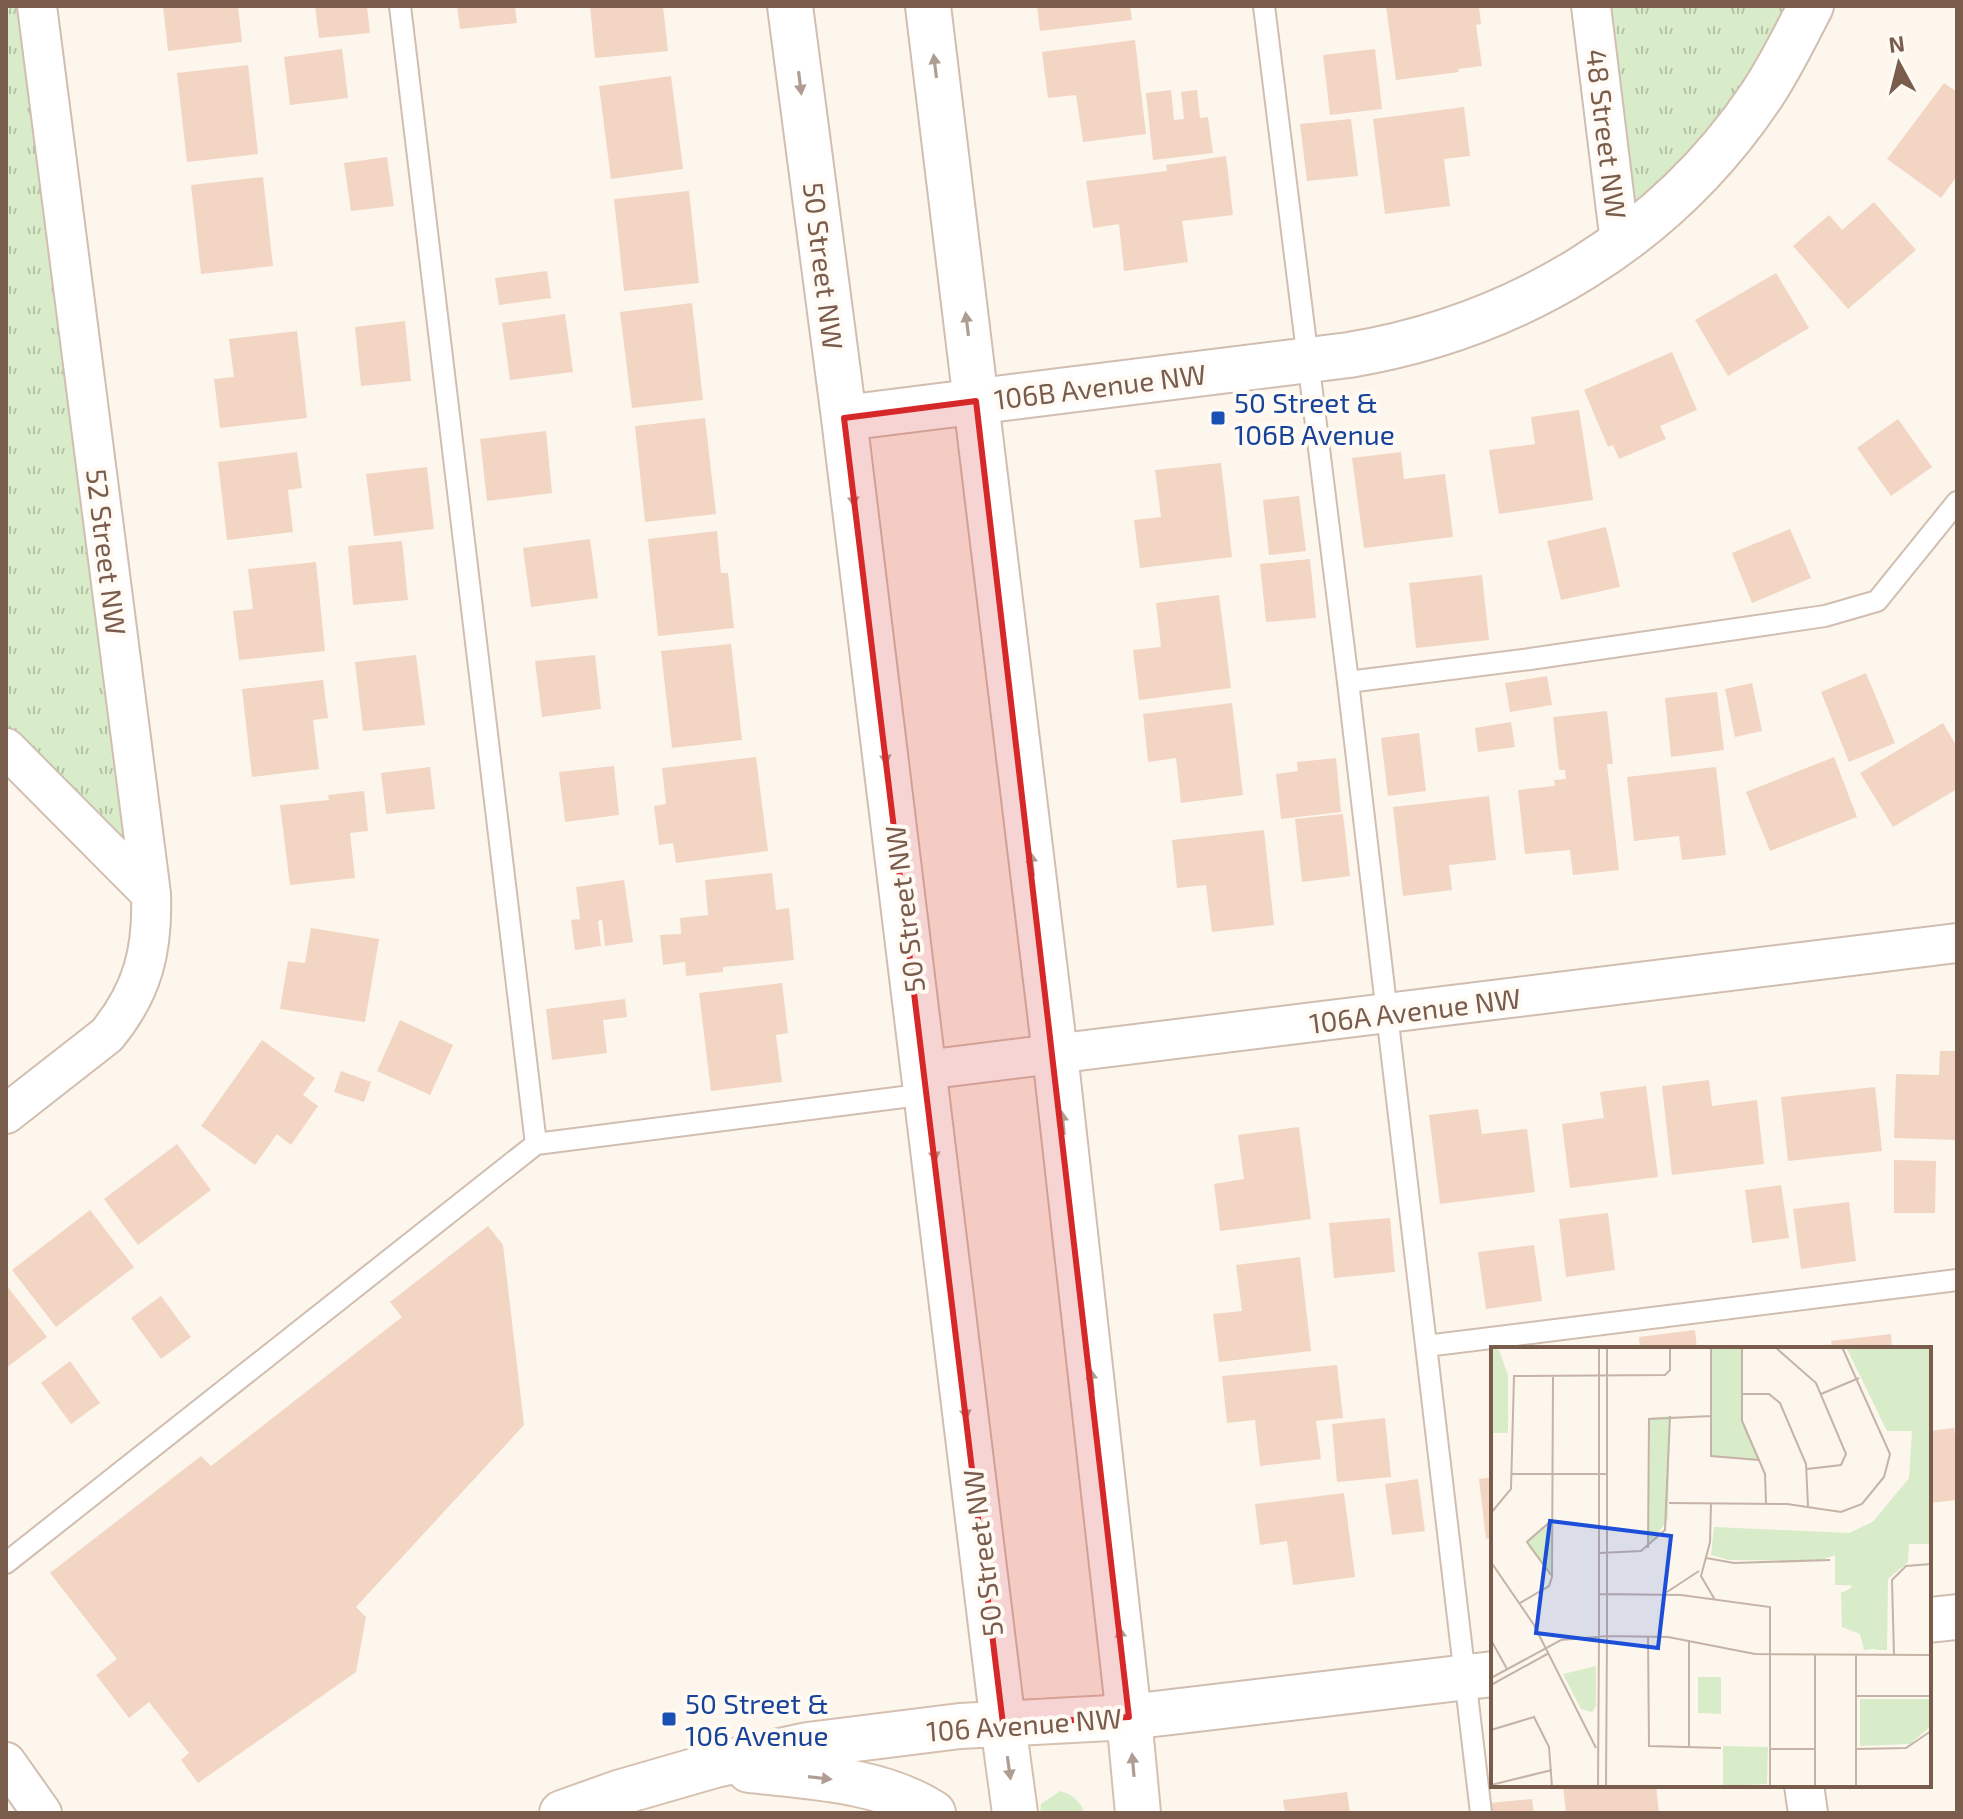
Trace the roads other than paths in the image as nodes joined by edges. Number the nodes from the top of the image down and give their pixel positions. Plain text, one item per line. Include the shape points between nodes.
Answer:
1 (12, 6) edge
2 (37, 6) edge
3 (400, 6) edge
4 (790, 6) edge
5 (928, 6) edge
6 (1264, 6) edge
7 (1591, 6) edge
8 (1811, 6) edge
9 (6, 12) edge
10 (1620, 243) junction
11 (1309, 361) junction
12 (976, 401) junction
13 (844, 418) junction
14 (1957, 502) edge
15 (1348, 682) junction
16 (6, 748) edge
17 (151, 894) junction
18 (1957, 928) edge
19 (1957, 943) edge
20 (1906, 948) junction
21 (1387, 1014) junction
22 (1055, 1054) junction
23 (925, 1082) junction
24 (6, 1114) edge
25 (536, 1144) junction
26 (1957, 1280) edge
27 (1426, 1346) junction
28 (6, 1563) edge
29 (1957, 1617) edge
30 (1931, 1620) edge
31 (1479, 1676) edge
32 (1129, 1717) junction
33 (1003, 1724) junction
34 (6, 1762) edge
35 (715, 1765) junction
36 (1804, 1787) edge
37 (42, 1813) edge
38 (562, 1813) edge
39 (933, 1813) edge
40 (1015, 1813) edge
41 (1138, 1813) edge
42 (1481, 1813) edge
43 (1808, 1813) edge

1 - 9 street
2 - 17 street, 52 Street NW
3 - 25 lane
4 -> 13 street, 50 Street NW
12 -> 5 street
6 - 11 lane
7 - 10 street, 48 Street NW
8 - 10 street, 48 Street NW via 1761,96 1724,144 1674,198
10 - 11 street, 106B Avenue NW via 1555,285 1474,322 1399,346
11 - 12 street, 106B Avenue NW
11 - 15 lane
12 - 13 street, 106B Avenue NW
22 -> 12 street
13 -> 23 street, 50 Street NW
14 - 15 lane via 1877,601 1825,616
15 - 21 lane
16 - 17 street
17 - 24 street via 148,952 119,1021
18 - 20 street, 106A Avenue NW
19 - 20 street, 106A Avenue NW
20 - 21 street, 106A Avenue NW
21 - 22 street, 106A Avenue NW
21 - 27 lane
22 - 23 street, 106A Avenue NW
32 -> 22 street
23 - 25 lane
23 -> 33 street, 50 Street NW
25 - 28 lane
26 - 27 lane
27 - 31 lane
29 - 30 street
31 - 32 street, 106 Avenue NW
31 - 42 lane
32 - 33 street, 106 Avenue NW
41 -> 32 street
33 - 35 street, 106 Avenue NW via 808,1745
33 -> 40 street, 50 Street NW
34 - 37 street
35 - 38 street, 106 Avenue NW
35 -> 39 street via 846,1782
36 - 43 street

